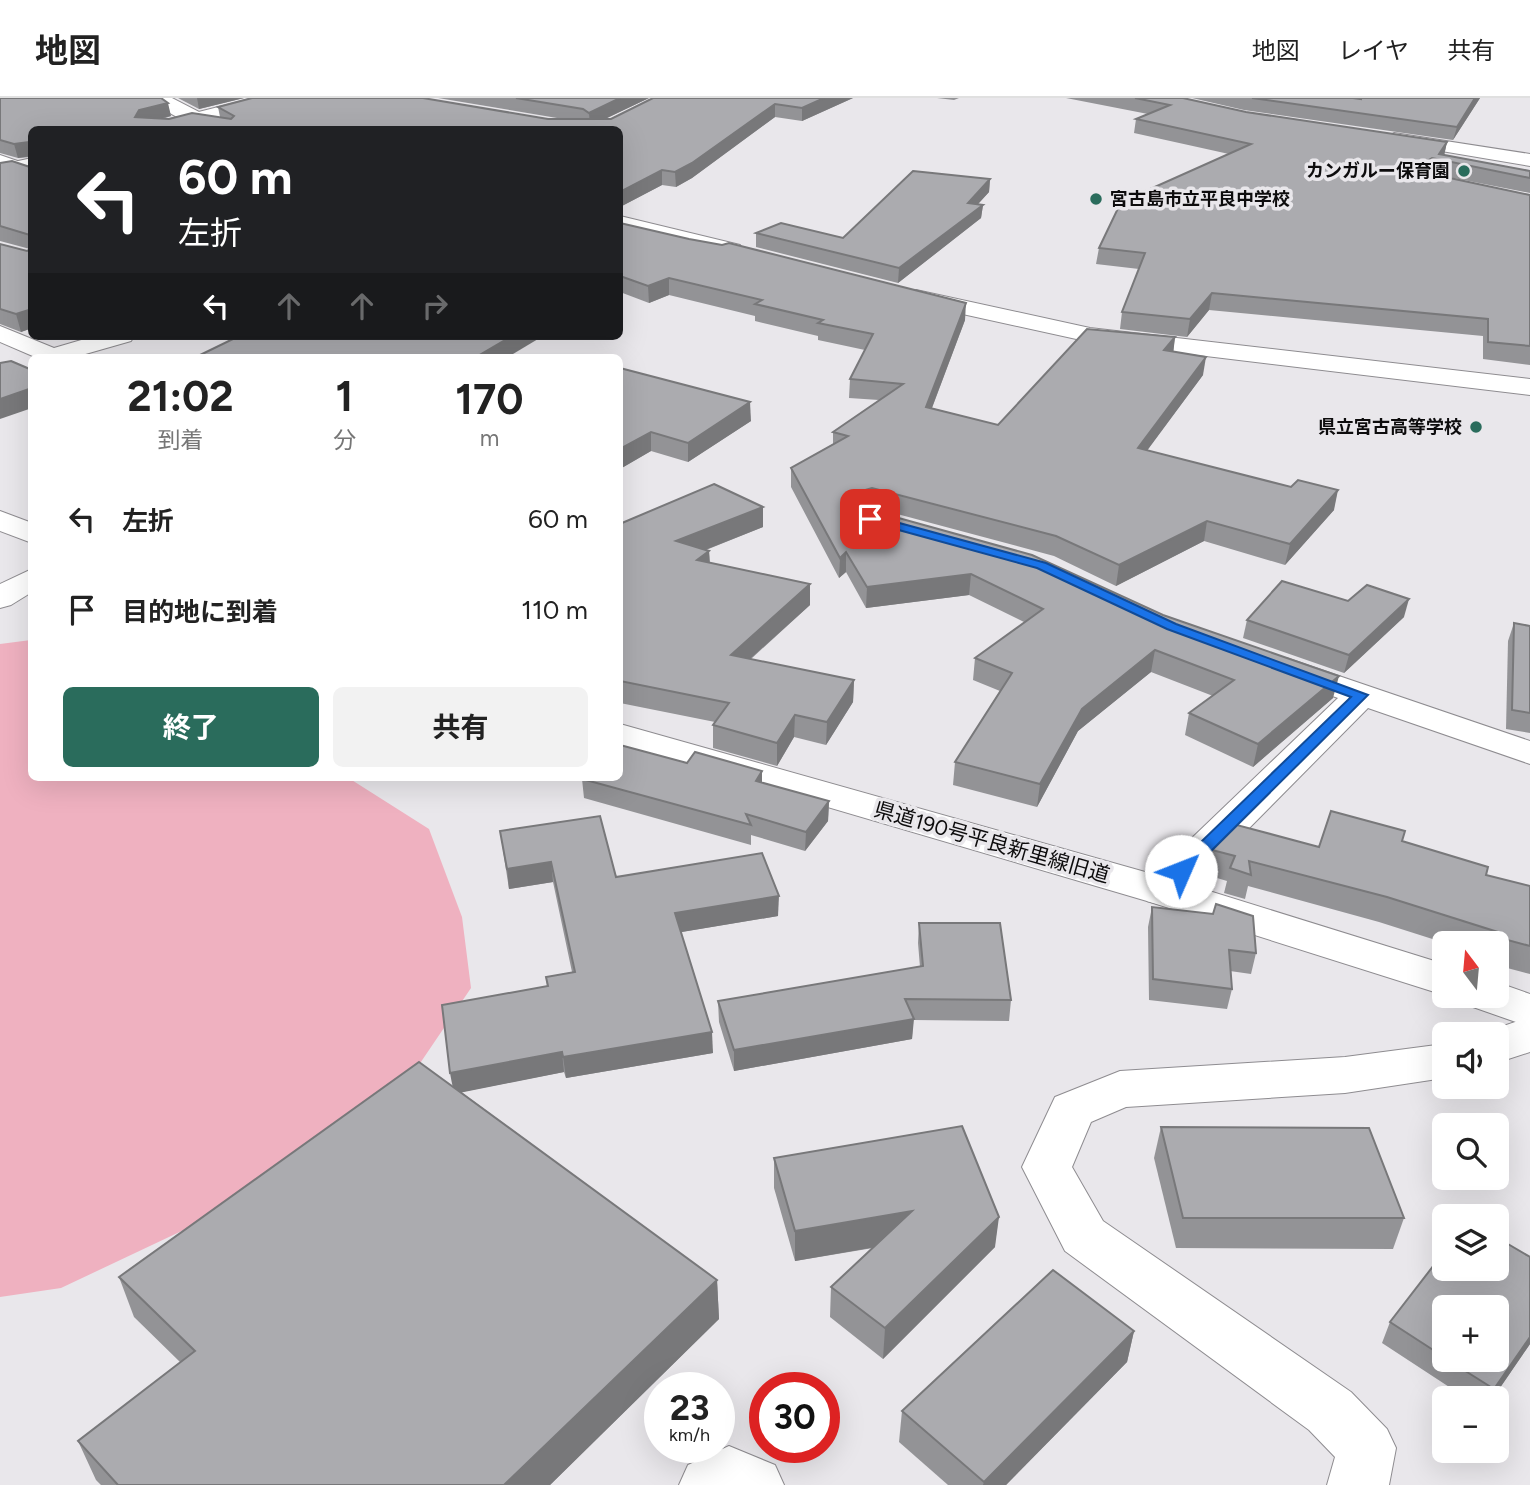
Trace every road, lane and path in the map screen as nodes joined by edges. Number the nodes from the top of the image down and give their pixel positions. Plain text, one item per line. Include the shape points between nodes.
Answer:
1 (160, 98) edge
2 (274, 98) edge
3 (194, 118) junction
4 (164, 126) edge
5 (215, 126) edge
6 (1380, 136) edge
7 (1469, 151) junction
8 (1530, 160) edge
9 (1448, 166) edge
10 (623, 223) edge
11 (749, 254) edge
12 (891, 290) edge
13 (0, 333) edge
14 (108, 340) edge
15 (30, 354) edge
16 (59, 354) edge
17 (1530, 387) edge
18 (0, 520) edge
19 (28, 532) edge
20 (28, 580) edge
21 (0, 598) edge
22 (1260, 659) edge
23 (1361, 695) junction
24 (623, 736) edge
25 (1530, 753) edge
26 (1161, 891) junction
27 (1432, 976) edge
28 (1509, 1003) edge
29 (1530, 1011) edge
30 (1530, 1034) edge
31 (1509, 1041) edge
32 (1432, 1063) edge
33 (709, 1485) edge
34 (754, 1485) edge
35 (1357, 1485) edge

1 - 3 street
2 - 3 street
3 - 4 street
3 - 5 street
6 - 7 street
7 - 8 street
7 - 9 street
10 - 11 street
12 - 17 street via 1090,335
13 - 15 street
14 - 16 street
18 - 19 street
20 - 21 street
22 - 23 street
23 - 25 street
23 - 26 street
24 - 26 street, 県道190号平良新里線旧道
26 - 27 street, 県道190号平良新里線旧道
28 - 29 street
30 - 31 street
32 - 35 street via 1345,1075 1120,1090 1072,1110 1047,1167 1084,1236 1330,1411 1366,1448
33 - 34 street via 729,1474

